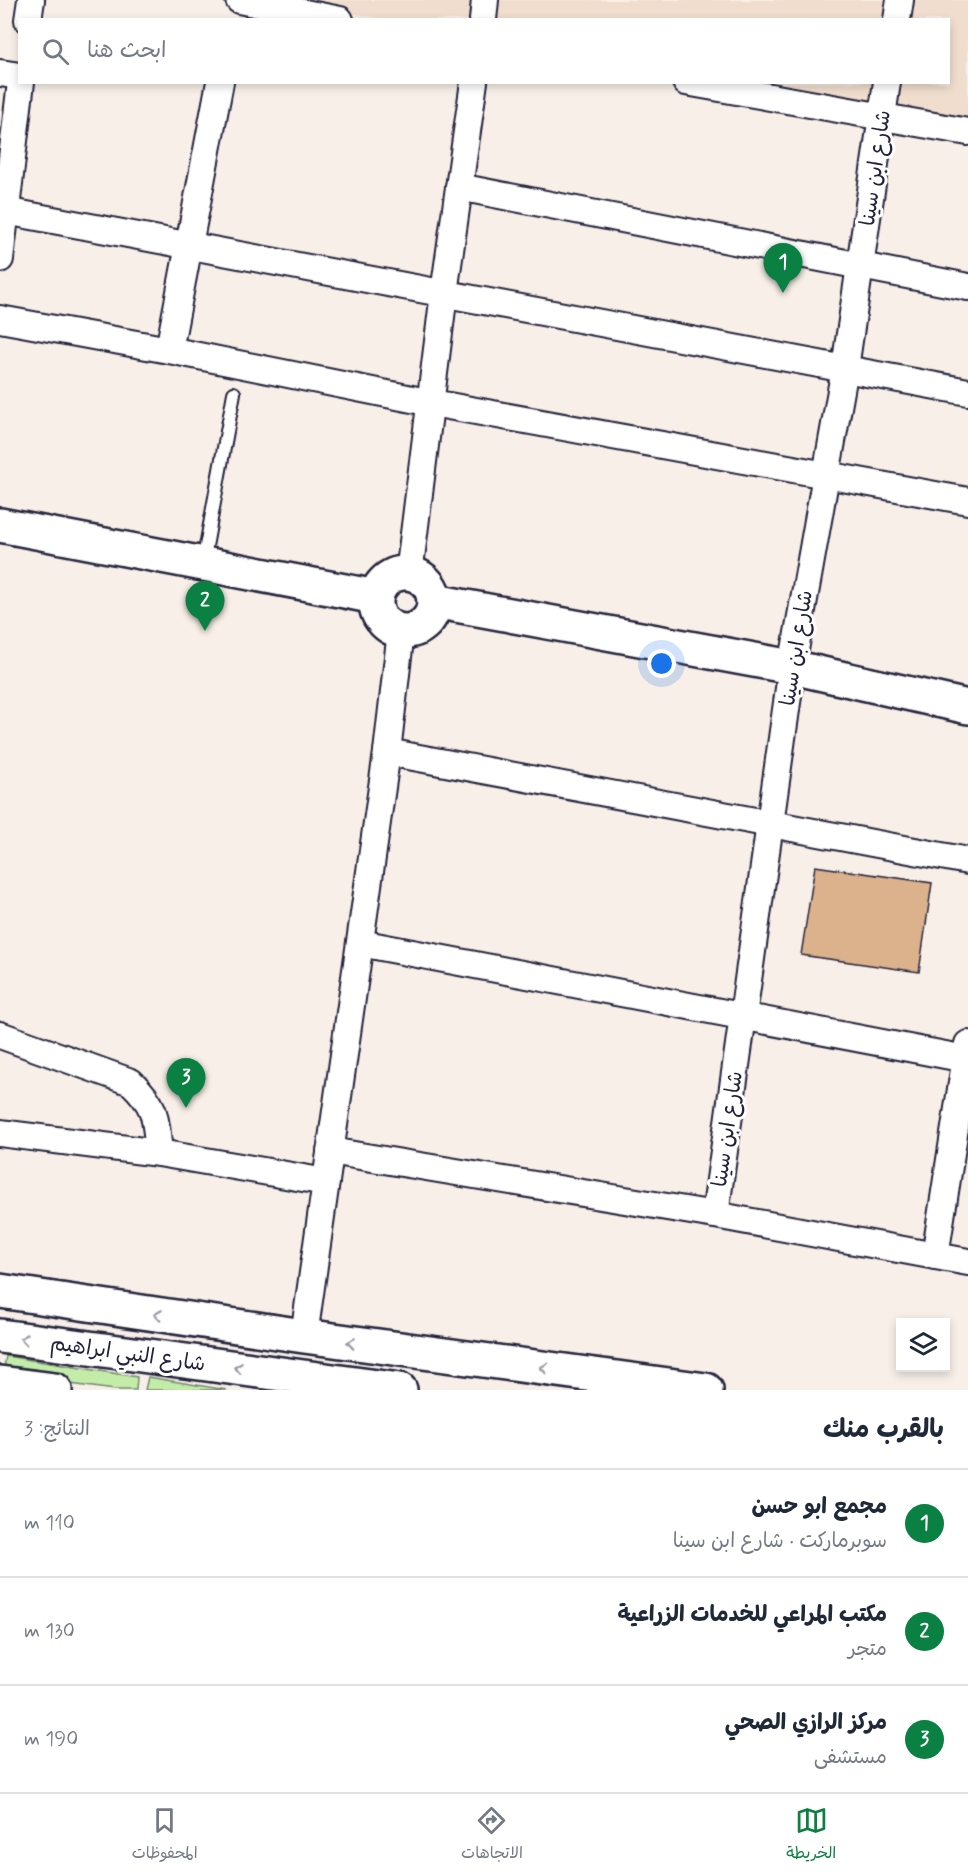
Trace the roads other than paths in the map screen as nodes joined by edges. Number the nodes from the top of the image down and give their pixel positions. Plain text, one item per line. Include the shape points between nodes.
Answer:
1 (30, 0) edge
2 (238, 0) edge
3 (485, 0) edge
4 (900, 0) edge
5 (28, 18) edge
6 (233, 18) edge
7 (330, 18) edge
8 (483, 18) edge
9 (897, 18) edge
10 (0, 73) edge
11 (18, 76) edge
12 (21, 84) edge
13 (220, 84) edge
14 (474, 84) edge
15 (697, 84) edge
16 (887, 84) edge
17 (882, 117) junction
18 (968, 132) edge
19 (459, 188) junction
20 (3, 210) edge
21 (189, 245) junction
22 (0, 259) edge
23 (861, 266) junction
24 (968, 287) edge
25 (444, 293) junction
26 (0, 319) edge
27 (169, 350) junction
28 (845, 369) junction
29 (968, 392) edge
30 (234, 393) dead end
31 (432, 403) junction
32 (825, 474) junction
33 (968, 501) edge
34 (0, 525) edge
35 (202, 564) junction
36 (409, 574) junction
37 (376, 597) junction
38 (434, 601) junction
39 (401, 631) junction
40 (792, 667) junction
41 (968, 707) edge
42 (387, 752) junction
43 (771, 824) junction
44 (968, 861) edge
45 (360, 943) junction
46 (743, 1016) junction
47 (0, 1035) edge
48 (967, 1052) edge
49 (0, 1133) edge
50 (330, 1151) junction
51 (159, 1153) junction
52 (326, 1182) junction
53 (715, 1215) junction
54 (934, 1256) junction
55 (968, 1262) edge
56 (0, 1291) edge
57 (0, 1336) edge
58 (304, 1336) junction
59 (0, 1383) edge
60 (55, 1390) edge
61 (400, 1390) edge
62 (706, 1390) edge

1 - 5 street
2 - 6 street
2 - 7 street
3 - 8 street
4 - 9 street
10 - 11 street
12 - 20 street
13 - 21 street
14 - 19 street
15 - 17 street
16 - 17 street, شارع ابن سينا
17 - 18 street
17 - 23 street, شارع ابن سينا
19 - 23 street
19 - 25 street
20 - 21 street
20 - 22 street
21 - 25 street
21 - 27 street
23 - 24 street
23 - 28 street, شارع ابن سينا
25 - 28 street
25 - 31 street
26 - 27 street
27 - 31 street
28 - 29 street
28 - 32 street, شارع ابن سينا
30 - 35 lane
31 - 32 street
31 - 36 street
32 - 33 street
32 - 40 street, شارع ابن سينا
34 - 35 street
35 - 37 street
36 - 37 street via 397,574 386,580
36 - 38 street via 427,583
37 - 39 street via 383,621
38 - 39 street via 432,614 424,624 412,631
38 - 40 street
39 - 42 street
40 - 41 street
40 - 43 street, شارع ابن سينا
42 - 43 street
42 - 45 street
43 - 44 street
43 - 46 street, شارع ابن سينا
45 - 46 street
45 - 50 street
46 - 48 street
46 - 53 street, شارع ابن سينا
47 - 51 street via 131,1082 154,1112
48 - 54 street
49 - 51 street
50 - 52 street
50 - 53 street
51 - 52 street
52 - 58 street
53 - 54 street
54 - 55 street
58 -> 56 street
61 -> 57 street, شارع النبي ابراهيم
62 -> 58 street
59 - 60 street

